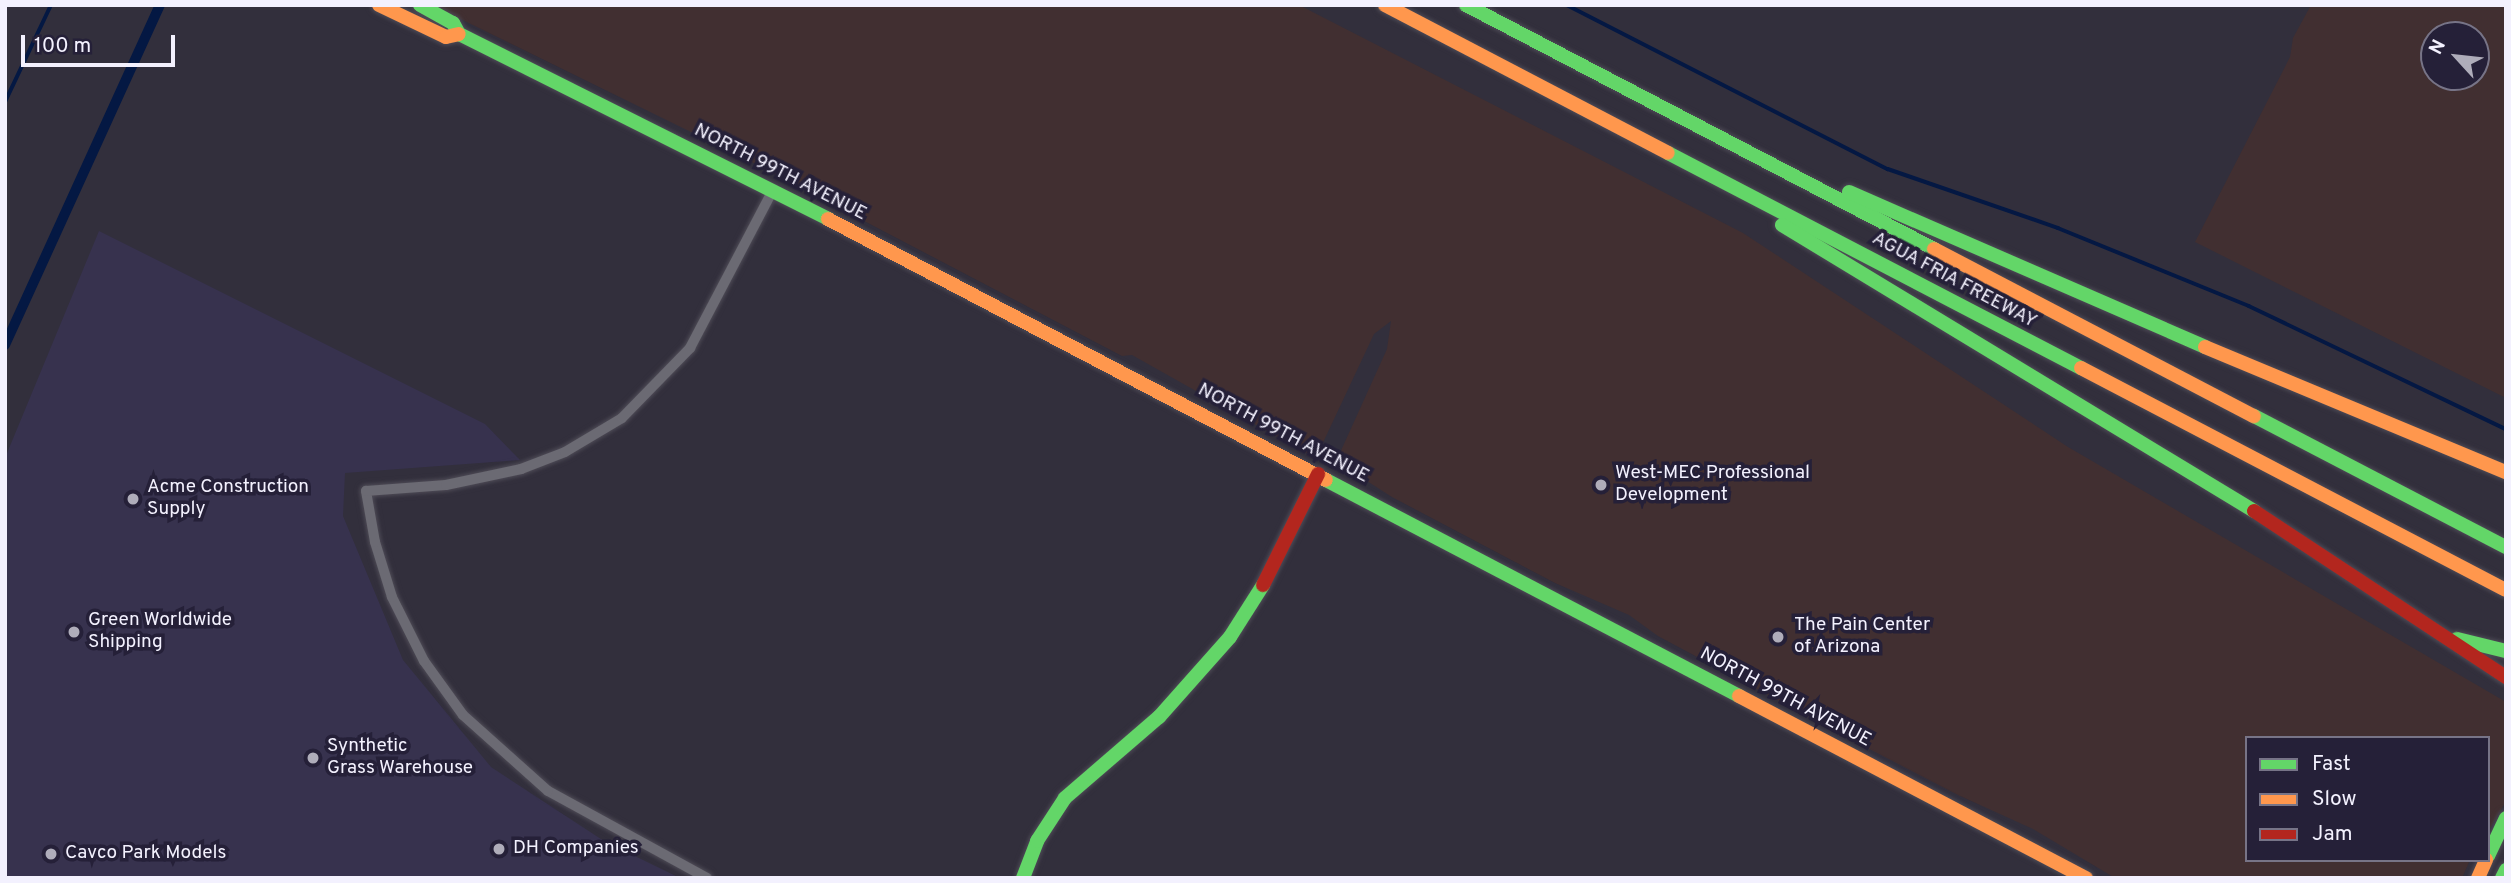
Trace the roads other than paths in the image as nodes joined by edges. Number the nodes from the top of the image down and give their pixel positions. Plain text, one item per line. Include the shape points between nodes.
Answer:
1 (379, 5) edge
2 (420, 5) edge
3 (1385, 5) edge
4 (1466, 5) edge
5 (459, 34) junction
6 (1723, 138) junction
7 (1704, 172) junction
8 (773, 190) junction
9 (2506, 471) edge
10 (1318, 474) junction
11 (2506, 547) edge
12 (2506, 590) edge
13 (2441, 632) junction
14 (2506, 651) edge
15 (2506, 677) edge
16 (2506, 818) edge
17 (2490, 852) edge
18 (2485, 862) edge
19 (2506, 870) edge
20 (707, 878) edge
21 (1023, 878) edge
22 (2086, 878) edge
23 (2478, 878) edge
24 (2502, 878) edge

1 - 5 main road, NORTH 99TH AVENUE via 446,37
2 - 5 main road, NORTH 99TH AVENUE via 453,23
3 - 7 main road, AGUA FRIA FREEWAY
4 - 6 main road, AGUA FRIA FREEWAY
5 - 8 main road, NORTH 99TH AVENUE
6 - 9 main road via 2102,304
6 - 11 main road, AGUA FRIA FREEWAY
7 - 12 main road, AGUA FRIA FREEWAY
7 - 13 main road via 1779,224 2313,547
8 - 10 main road, NORTH 99TH AVENUE
8 - 20 street via 690,348 622,418 565,453 521,469 446,485 366,491 374,542 392,597 424,661 463,715 517,769 548,791
10 - 21 main road via 1264,583 1230,637 1159,717 1065,798 1037,841
10 - 22 main road, NORTH 99TH AVENUE
13 - 14 main road
13 - 15 main road
16 - 17 main road
18 - 23 main road
19 - 24 main road

